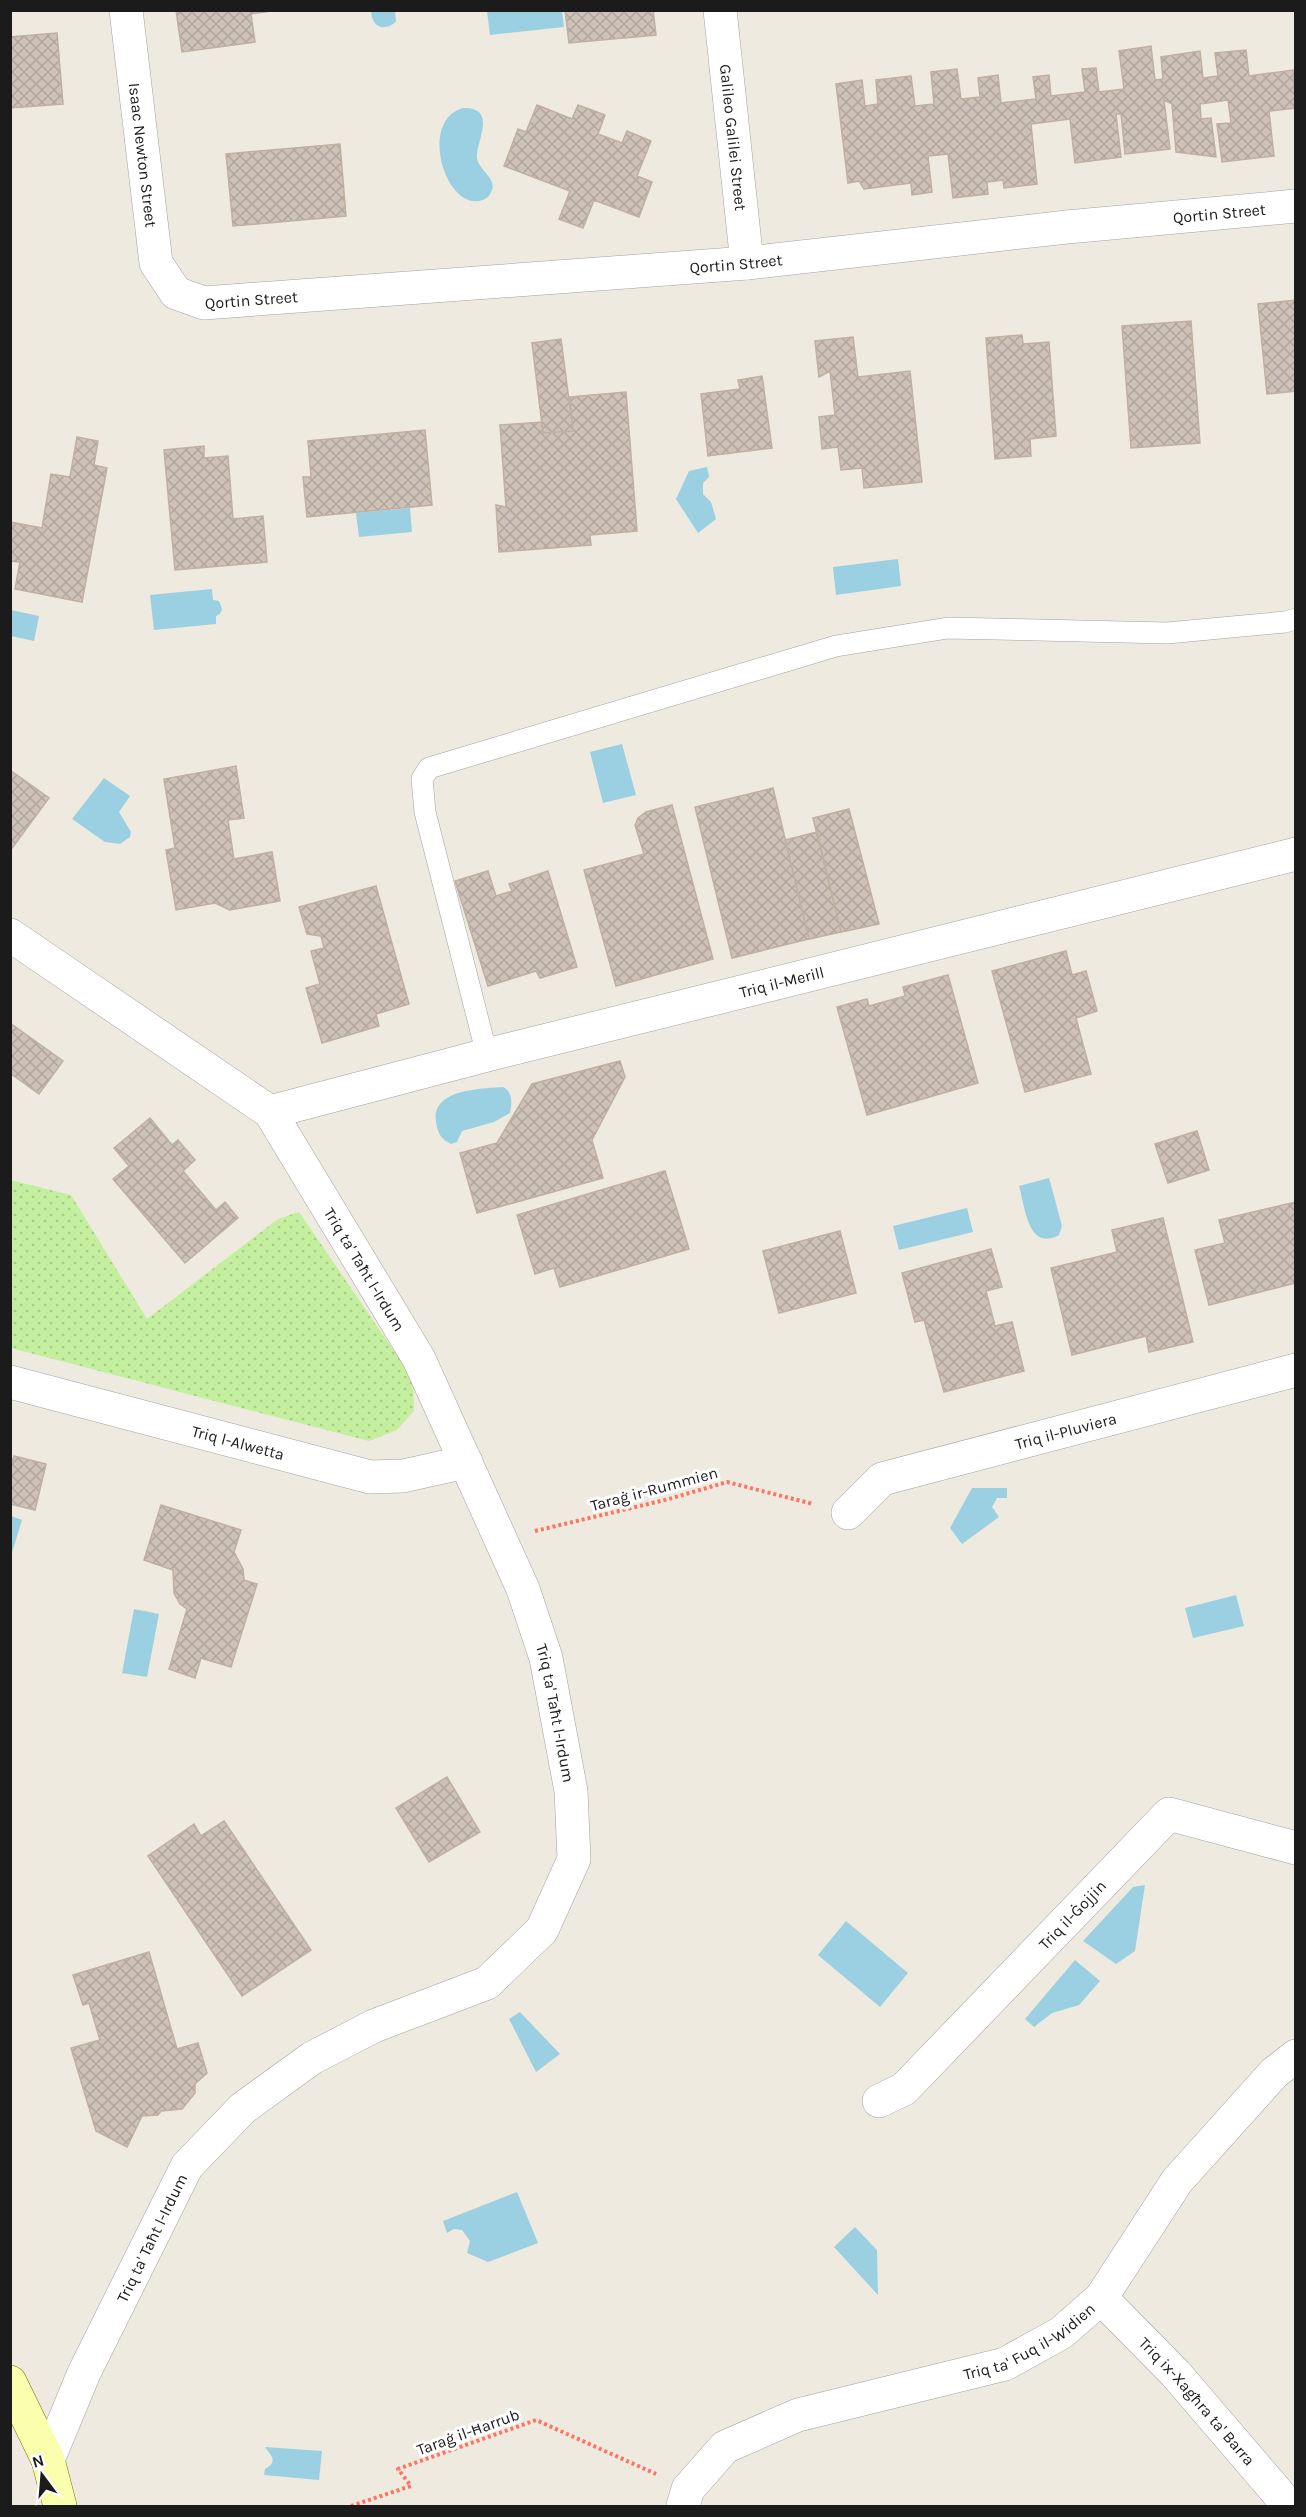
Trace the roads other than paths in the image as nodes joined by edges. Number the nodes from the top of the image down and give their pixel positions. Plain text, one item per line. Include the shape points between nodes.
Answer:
1 (126, 10) edge
2 (720, 10) edge
3 (1296, 206) edge
4 (747, 263) junction
5 (176, 293) joint
6 (1296, 620) edge
7 (1296, 854) edge
8 (10, 935) edge
9 (487, 1055) junction
10 (270, 1112) junction
11 (1296, 1370) edge
12 (10, 1382) edge
13 (466, 1462) junction
14 (848, 1513) road end
15 (1296, 1848) edge
16 (1296, 2056) edge
17 (879, 2101) dead end
18 (1101, 2298) junction
19 (10, 2382) edge
20 (48, 2460) junction
21 (685, 2498) edge
22 (60, 2506) edge
23 (1289, 2506) edge

1 - 5 street, Isaac Newton Street via 156,264
2 - 4 street, Galileo Galilei Street
3 - 4 street, Qortin Street via 1055,228
4 - 5 street, Qortin Street via 204,303
6 - 9 lane via 1167,633 948,628 836,646 429,768 422,779 426,812
7 - 9 street, Triq il-Merill
8 - 10 street, Triq ta' Taħt l-Irdum
9 - 10 street, Triq il-Merill
10 - 13 street, Triq ta' Taħt l-Irdum via 419,1359
11 - 14 street, Triq il-Pluviera via 882,1479
12 - 13 street, Triq l-Alwetta via 370,1478 403,1476
13 - 20 street, Triq ta' Taħt l-Irdum via 523,1589 546,1658 571,1791 574,1859 542,1930 487,1983 374,2026 312,2058 243,2108 188,2166 84,2373
15 - 17 street, Triq il-Ġojjin via 1169,1814 904,2089
16 - 18 street, Triq ta' Fuq il-Widien via 1274,2073 1177,2181
18 - 21 street, Triq ta' Fuq il-Widien via 1061,2333 1005,2364 798,2415 725,2447
18 - 23 street, Triq ix-Xagħra ta' Barra via 1175,2373
19 - 20 street
20 - 22 street

